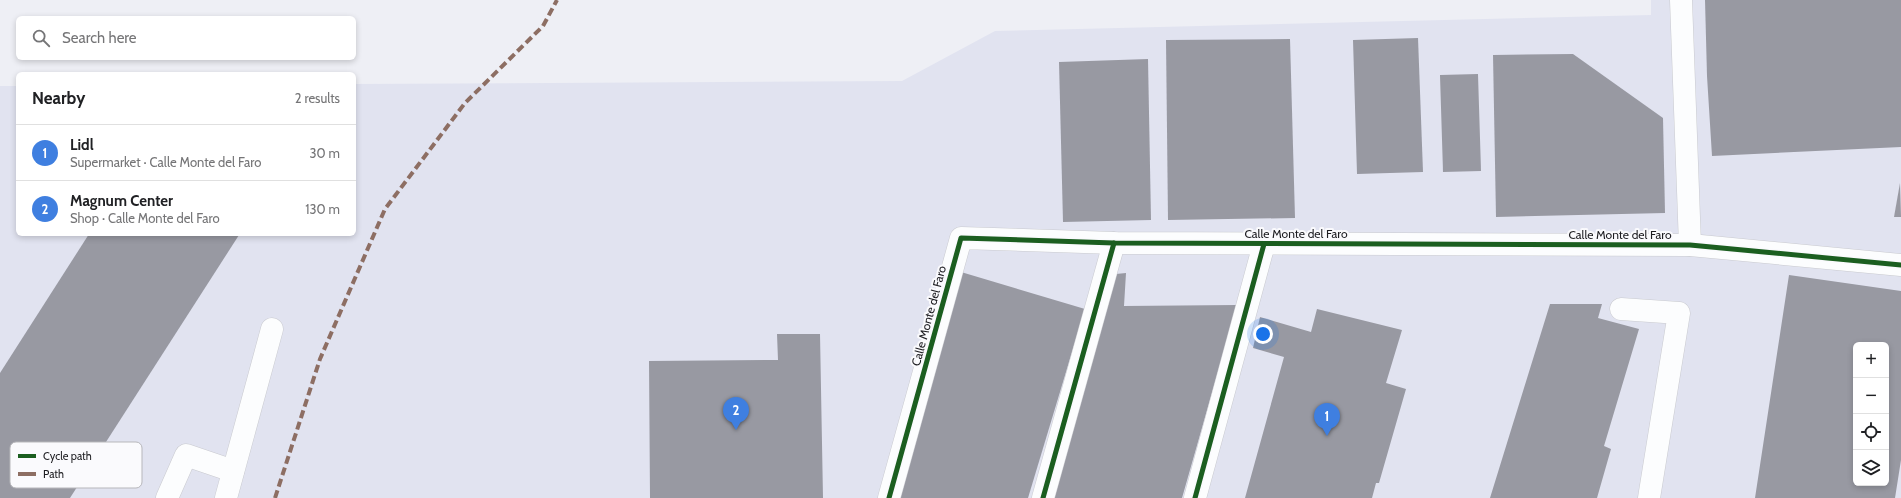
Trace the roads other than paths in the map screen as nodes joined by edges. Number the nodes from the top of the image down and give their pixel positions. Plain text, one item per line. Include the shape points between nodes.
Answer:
1 (1681, 0) edge
2 (1114, 243) junction
3 (1264, 244) junction
4 (1690, 245) junction
5 (1901, 265) edge
6 (1621, 309) dead end
7 (272, 329) dead end
8 (233, 471) junction
9 (167, 498) edge
10 (226, 498) edge
11 (889, 498) edge
12 (1043, 498) edge
13 (1195, 498) edge
14 (1649, 498) edge

1 - 4 street
2 - 3 street, Calle Monte del Faro
2 - 11 street, Calle Monte del Faro via 961,238
2 - 12 street
3 - 4 street, Calle Monte del Faro
3 - 13 street
4 - 5 street, Calle Monte del Faro
6 - 14 street via 1679,313
7 - 8 street
8 - 9 street via 186,455
8 - 10 street

